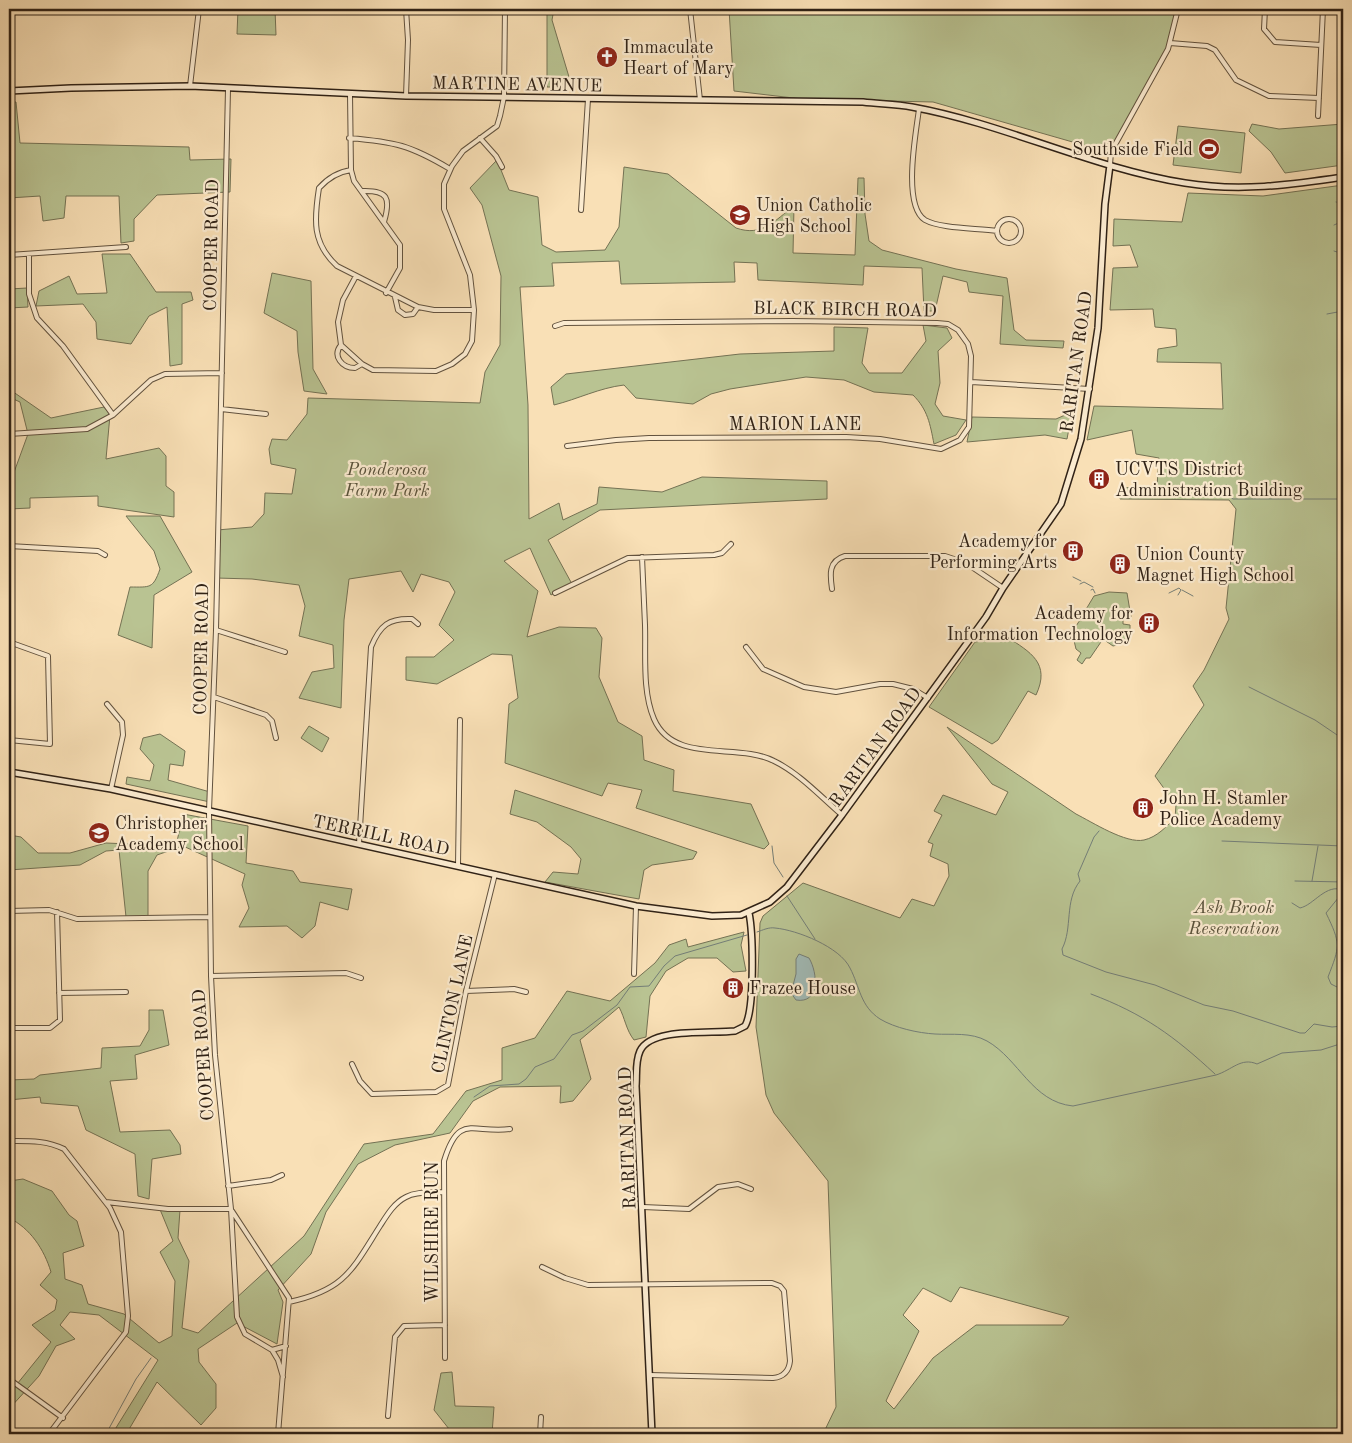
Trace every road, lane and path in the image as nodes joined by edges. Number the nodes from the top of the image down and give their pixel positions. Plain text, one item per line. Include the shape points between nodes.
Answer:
1 (199, 9) edge
2 (406, 9) edge
3 (504, 9) edge
4 (690, 9) edge
5 (1178, 9) edge
6 (1265, 9) edge
7 (1323, 9) edge
8 (1170, 43) junction
9 (1321, 45) junction
10 (190, 86) junction
11 (228, 89) junction
12 (9, 91) edge
13 (350, 94) junction
14 (406, 96) junction
15 (504, 98) junction
16 (1319, 98) junction
17 (588, 99) junction
18 (700, 100) junction
19 (919, 109) junction
20 (1318, 116) dead end
21 (350, 138) junction
22 (480, 138) junction
23 (1110, 165) junction
24 (502, 167) dead end
25 (450, 169) junction
26 (351, 170) junction
27 (1343, 177) edge
28 (362, 191) junction
29 (581, 210) dead end
30 (384, 222) junction
31 (997, 231) junction
32 (126, 248) dead end
33 (29, 254) junction
34 (9, 255) edge
35 (356, 276) junction
36 (386, 292) junction
37 (395, 297) junction
38 (418, 307) junction
39 (474, 310) junction
40 (555, 326) dead end
41 (341, 345) junction
42 (362, 364) junction
43 (222, 373) junction
44 (971, 382) junction
45 (1090, 389) junction
46 (220, 409) junction
47 (266, 414) dead end
48 (113, 415) junction
49 (9, 434) edge
50 (567, 446) dead end
51 (731, 544) dead end
52 (9, 546) edge
53 (105, 554) dead end
54 (642, 556) junction
55 (1003, 588) junction
56 (832, 590) dead end
57 (555, 593) dead end
58 (418, 624) dead end
59 (216, 630) junction
60 (9, 642) edge
61 (746, 647) dead end
62 (285, 652) dead end
63 (214, 698) junction
64 (928, 698) junction
65 (107, 704) dead end
66 (460, 720) dead end
67 (276, 738) dead end
68 (9, 740) edge
69 (9, 772) edge
70 (110, 789) junction
71 (209, 811) junction
72 (842, 815) junction
73 (359, 844) junction
74 (458, 866) junction
75 (495, 874) junction
76 (636, 906) junction
77 (9, 911) edge
78 (57, 912) junction
79 (749, 913) junction
80 (210, 917) junction
81 (634, 974) dead end
82 (211, 976) junction
83 (361, 978) dead end
84 (126, 992) dead end
85 (466, 992) junction
86 (526, 992) dead end
87 (59, 993) junction
88 (9, 1028) edge
89 (352, 1064) dead end
90 (510, 1129) dead end
91 (9, 1141) edge
92 (282, 1175) dead end
93 (228, 1186) junction
94 (752, 1189) dead end
95 (444, 1192) junction
96 (106, 1202) junction
97 (642, 1206) junction
98 (231, 1209) junction
99 (242, 1230) junction
100 (232, 1234) junction
101 (542, 1267) dead end
102 (9, 1268) edge
103 (645, 1283) junction
104 (9, 1284) edge
105 (289, 1302) junction
106 (445, 1325) junction
107 (286, 1346) junction
108 (272, 1350) junction
109 (445, 1358) dead end
110 (649, 1375) junction
111 (283, 1377) junction
112 (9, 1380) edge
113 (388, 1416) dead end
114 (540, 1417) dead end
115 (63, 1418) junction
116 (49, 1434) edge
117 (278, 1434) edge
118 (540, 1434) edge
119 (652, 1434) edge

1 - 10 street
2 - 14 street
3 - 15 street
4 - 18 street
5 - 8 street, RARITAN ROAD
6 - 9 street via 1264,29 1275,42
7 - 9 street
8 - 16 street via 1207,46 1215,50 1236,80 1269,96
8 - 23 street, RARITAN ROAD via 1111,152
9 - 16 street
10 - 11 street, MARTINE AVENUE
10 - 12 street, MARTINE AVENUE
11 - 13 street, MARTINE AVENUE
11 - 43 street, COOPER ROAD
13 - 14 street, MARTINE AVENUE
13 - 21 street
14 - 15 street, MARTINE AVENUE
15 - 17 street, MARTINE AVENUE
15 - 22 street via 497,126
16 - 20 street
17 - 18 street, MARTINE AVENUE
17 - 29 street
18 - 19 street, MARTINE AVENUE via 863,102
19 - 23 street, MARTINE AVENUE
19 - 31 street via 913,157 913,196 918,212 936,224
21 - 25 street via 402,144
21 - 26 street
22 - 24 street
22 - 25 street via 463,151
23 - 27 street, MARTINE AVENUE via 1187,184 1242,189
23 - 45 street, RARITAN ROAD via 1098,328
25 - 39 street via 444,184 444,209 470,275
26 - 28 street
26 - 35 street via 339,172 319,188 316,233 326,256
28 - 30 street
28 - 30 street via 383,193 388,208
30 - 36 street via 400,245 400,268
31 - 31 street via 1001,240 1008,243 1017,240 1021,229 1016,221 1010,219 1000,223
32 - 33 street
33 - 34 street
33 - 48 street via 29,294 34,313 63,346
35 - 36 street
35 - 41 street via 343,300 338,322
36 - 37 street
37 - 38 street
37 - 38 street via 398,310 406,315 413,314
38 - 39 street
39 - 42 street via 472,341 465,354 452,364 436,371 373,370
40 - 44 street, BLACK BIRCH ROAD via 564,323 792,321 944,324 958,330 968,344
41 - 42 street
41 - 42 street via 338,357 342,364 354,368
43 - 46 street, COOPER ROAD
43 - 48 street via 165,374 138,390
44 - 45 street
44 - 50 street, MARION LANE via 969,427 956,442 937,449 846,437 650,438
45 - 55 street, RARITAN ROAD via 1081,439 1061,504
46 - 47 street
46 - 59 street, COOPER ROAD
48 - 49 street via 88,429
51 - 54 street via 722,553 714,555
52 - 53 street
54 - 57 street via 617,562
54 - 72 street via 649,703 659,727 682,745 774,761
55 - 56 street via 966,563 945,556 845,556 832,564
55 - 64 street, RARITAN ROAD
58 - 73 street via 412,618 396,618 382,626 371,647
59 - 62 street
59 - 63 street, COOPER ROAD
60 - 68 street via 48,656 50,744
61 - 64 street via 763,669 804,687 836,692 893,684 913,689
63 - 67 street via 266,715 272,720
63 - 71 street, COOPER ROAD
64 - 72 street, RARITAN ROAD
65 - 70 street via 122,722
66 - 74 street
69 - 70 street, TERRILL ROAD
70 - 71 street, TERRILL ROAD
71 - 73 street, TERRILL ROAD
71 - 80 street, COOPER ROAD
72 - 79 street, RARITAN ROAD via 787,887 770,902
73 - 74 street, TERRILL ROAD
74 - 75 street, TERRILL ROAD
75 - 76 street, TERRILL ROAD
75 - 85 street, CLINTON LANE
76 - 79 street, TERRILL ROAD via 726,917
76 - 81 street
77 - 78 street
78 - 80 street via 77,919
78 - 87 street
79 - 97 street, RARITAN ROAD via 752,926 750,1008 745,1026 735,1031 666,1035 650,1041 640,1052 636,1086
80 - 82 street, COOPER ROAD
82 - 83 street via 346,973
82 - 93 street, COOPER ROAD via 215,1057
84 - 87 street
85 - 86 street via 514,989
85 - 89 street, CLINTON LANE via 445,1089 372,1094 360,1081
87 - 88 street via 60,1020 57,1025 50,1028
90 - 95 street, WILSHIRE RUN via 496,1131 471,1127 460,1131 449,1145 444,1161
91 - 96 street via 44,1142 64,1149
92 - 93 street via 271,1180
93 - 98 street, COOPER ROAD
94 - 97 street via 738,1184 718,1187 689,1209
95 - 105 street via 415,1194 403,1199 388,1214 353,1268 338,1284 312,1297
95 - 106 street, WILSHIRE RUN
96 - 98 street via 168,1209
96 - 115 street via 121,1232 127,1325 122,1338
97 - 103 street, RARITAN ROAD
98 - 99 street, COOPER ROAD
98 - 100 street, COOPER ROAD
99 - 100 street
99 - 105 street, COOPER ROAD via 286,1291
100 - 108 street, COOPER ROAD via 235,1306 239,1325 250,1338
101 - 103 street via 588,1284
102 - 104 street
103 - 110 street, RARITAN ROAD
103 - 110 street via 776,1284 785,1295 790,1361 786,1372 777,1377
105 - 107 street
106 - 109 street, WILSHIRE RUN
106 - 113 street via 408,1326 397,1332
107 - 108 street
107 - 111 street
108 - 111 street
110 - 119 street, RARITAN ROAD
111 - 117 street
112 - 115 street
114 - 118 street
115 - 116 street

